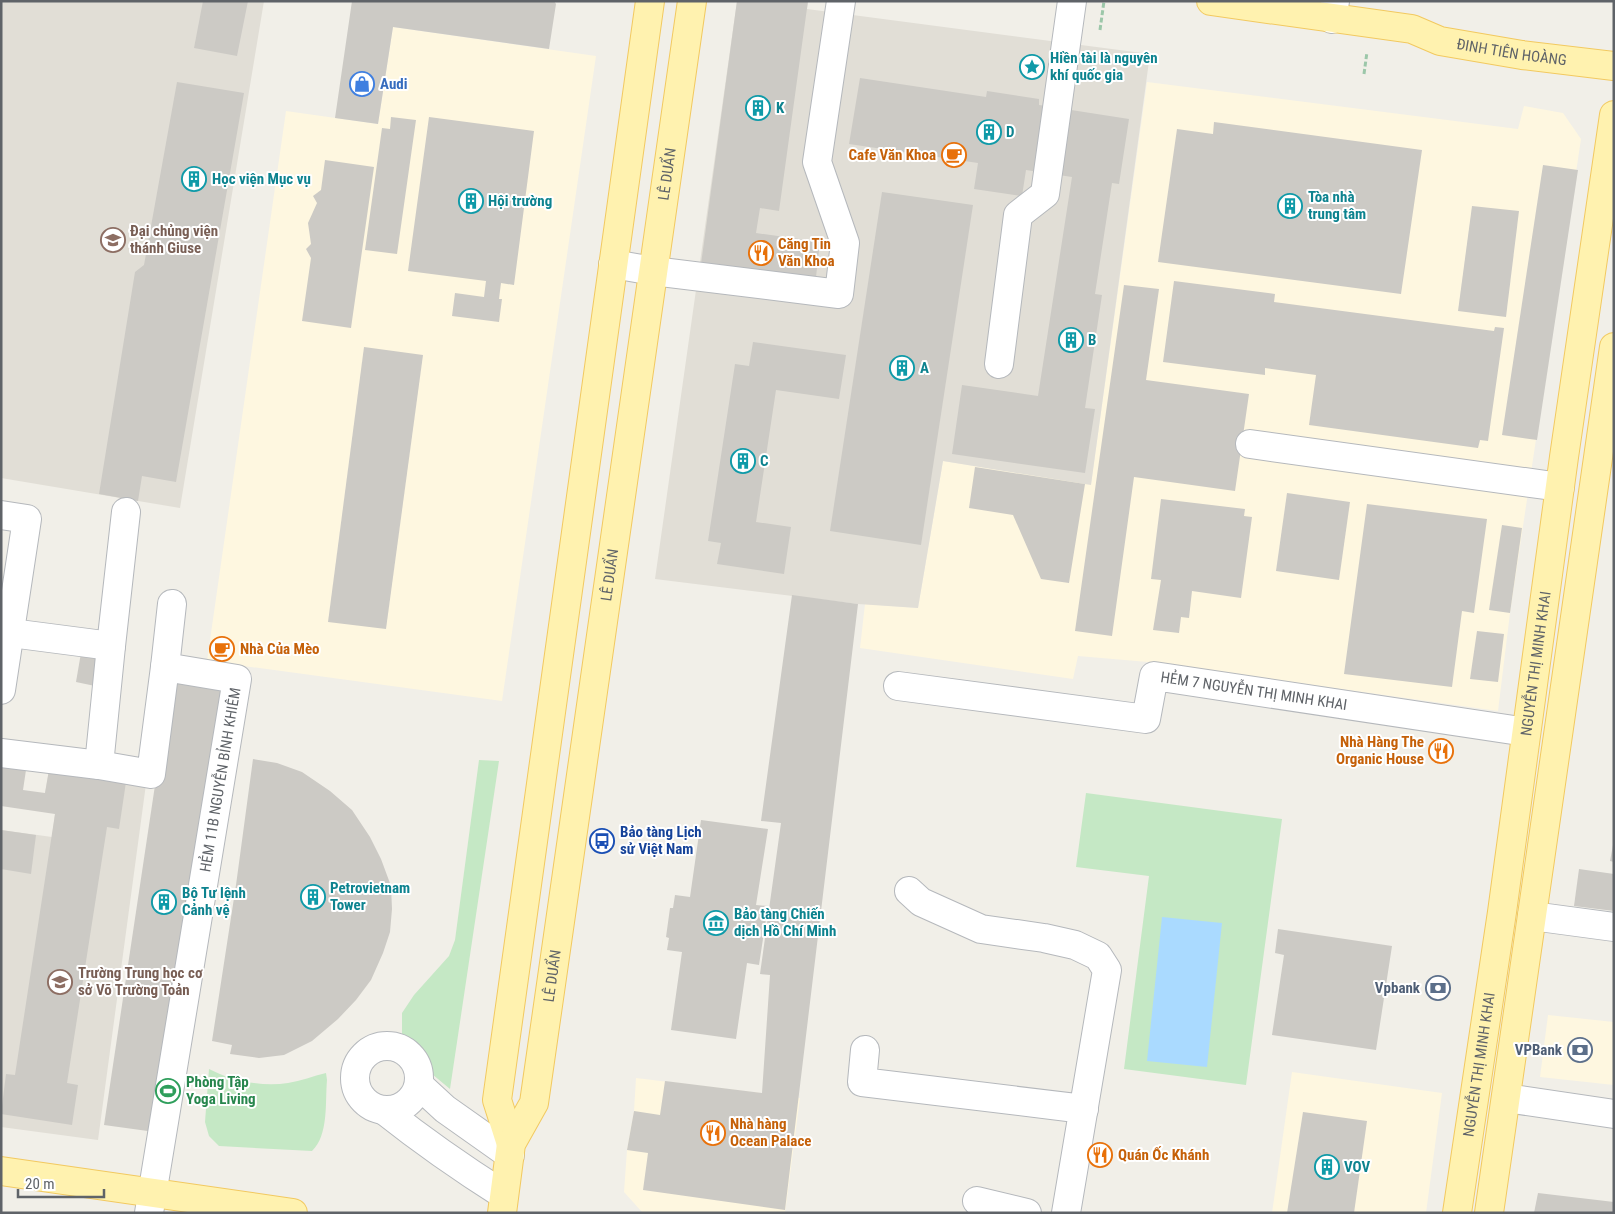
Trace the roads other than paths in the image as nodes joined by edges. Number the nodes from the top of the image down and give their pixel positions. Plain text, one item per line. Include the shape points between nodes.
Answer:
1 (650, 1) edge
2 (692, 1) edge
3 (841, 1) edge
4 (1072, 1) edge
5 (1211, 1) edge
6 (1333, 10) edge
7 (1412, 30) junction
8 (1614, 51) edge
9 (1614, 66) edge
10 (1614, 115) edge
11 (614, 264) junction
12 (653, 271) junction
13 (1614, 347) edge
14 (999, 364) dead end
15 (1250, 444) dead end
16 (1560, 487) junction
17 (1592, 492) junction
18 (126, 512) dead end
19 (1, 515) edge
20 (572, 563) junction
21 (611, 569) junction
22 (172, 604) dead end
23 (11, 633) junction
24 (111, 646) junction
25 (165, 667) junction
26 (898, 686) dead end
27 (1, 690) edge
28 (1526, 732) junction
29 (1558, 737) junction
30 (1, 753) edge
31 (99, 765) junction
32 (909, 890) dead end
33 (1502, 912) junction
34 (1532, 916) junction
35 (1614, 927) edge
36 (865, 1050) dead end
37 (419, 1085) junction
38 (1475, 1093) junction
39 (1506, 1098) junction
40 (1084, 1109) junction
41 (385, 1111) junction
42 (1614, 1114) edge
43 (510, 1149) junction
44 (1, 1171) edge
45 (977, 1201) dead end
46 (150, 1203) edge
47 (503, 1204) edge
48 (293, 1213) edge
49 (1027, 1213) edge
50 (1066, 1213) edge
51 (1457, 1213) edge
52 (1489, 1213) edge

1 - 11 main road, LÊ DUẨN
2 - 12 main road, LÊ DUẨN
3 - 12 street via 818,162 845,243 839,294
4 - 14 street via 1045,194 1018,215
5 - 6 main road, ĐINH TIÊN HOÀNG
6 - 7 main road, ĐINH TIÊN HOÀNG
7 - 8 main road, ĐINH TIÊN HOÀNG via 1440,22
7 - 9 main road, ĐINH TIÊN HOÀNG via 1440,41
10 - 16 main road, NGUYỄN THỊ MINH KHAI
11 - 12 street
11 - 20 main road, LÊ DUẨN
12 - 21 main road, LÊ DUẨN
13 - 17 main road, NGUYỄN THỊ MINH KHAI
15 - 16 street
16 - 17 main road
16 - 28 main road, NGUYỄN THỊ MINH KHAI
17 - 29 main road, NGUYỄN THỊ MINH KHAI
18 - 24 street
19 - 23 street via 27,519
20 - 21 main road
20 - 43 main road, LÊ DUẨN via 497,1100
21 - 43 main road, LÊ DUẨN via 534,1103
22 - 25 street
23 - 24 street
23 - 27 street
24 - 31 street
25 - 31 street via 151,774
25 - 46 street, HẺM 11B NGUYỄN BỈNH KHIÊM via 237,679
26 - 28 street, HẺM 7 NGUYỄN THỊ MINH KHAI via 1146,719 1154,676
28 - 29 main road
28 - 33 main road, NGUYỄN THỊ MINH KHAI
29 - 34 main road, NGUYỄN THỊ MINH KHAI
30 - 31 street
32 - 40 street via 921,902 981,929 1067,943 1098,956 1106,970
33 - 34 main road
33 - 38 main road, NGUYỄN THỊ MINH KHAI
34 - 35 street
34 - 39 main road, NGUYỄN THỊ MINH KHAI
36 - 40 street via 862,1082
37 - 41 street via 407,1104
37 - 41 street via 420,1074 410,1054 389,1045 367,1052 355,1071 354,1082 365,1102
37 - 43 street via 445,1109
38 - 39 main road
38 - 51 main road, NGUYỄN THỊ MINH KHAI
39 - 42 street
39 - 52 main road, NGUYỄN THỊ MINH KHAI
40 - 50 street
41 - 47 street
43 - 47 main road, LÊ DUẨN
44 - 46 main road
45 - 49 street
46 - 48 main road

